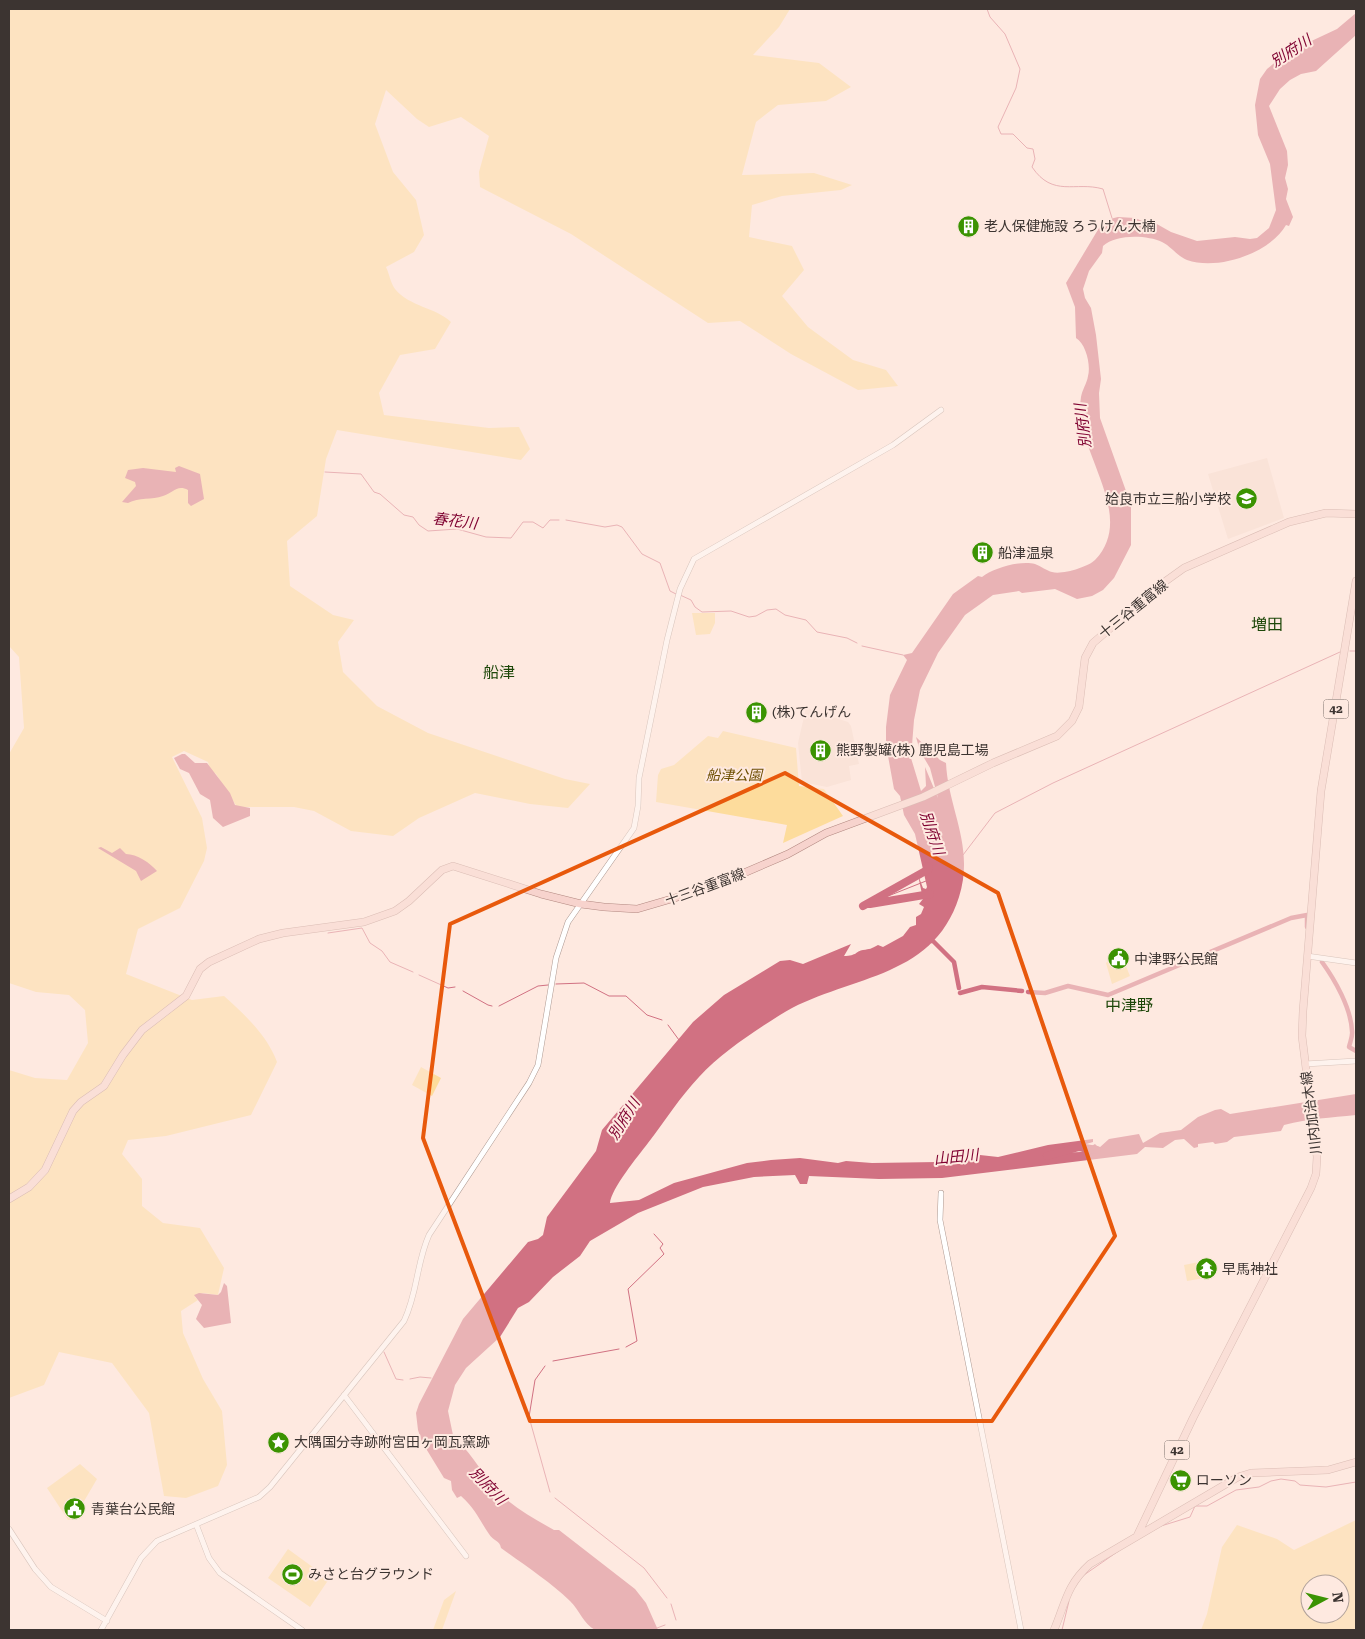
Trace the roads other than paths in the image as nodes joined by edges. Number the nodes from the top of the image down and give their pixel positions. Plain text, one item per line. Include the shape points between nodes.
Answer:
1 (941, 410) dead end
2 (1356, 514) edge
3 (1356, 581) edge
4 (581, 904) junction
5 (1308, 956) junction
6 (1356, 963) edge
7 (1356, 1060) edge
8 (1305, 1064) junction
9 (941, 1193) dead end
10 (9, 1199) edge
11 (344, 1395) junction
12 (1356, 1462) edge
13 (196, 1524) junction
14 (9, 1529) edge
15 (1137, 1536) junction
16 (466, 1556) dead end
17 (107, 1621) junction
18 (101, 1630) edge
19 (302, 1630) edge
20 (1021, 1630) edge
21 (1054, 1630) edge

1 - 4 street via 893,445 694,559 680,589 667,640 639,778 634,828
2 - 4 main road, 十三谷重富線 via 1326,513 1296,520 1184,568 1093,643 1084,663 1079,707 1064,731 1046,743 993,763 896,808 826,833 788,854 694,894 637,909
3 - 5 main road, 川内加治木線 / 42 via 1321,791
4 - 10 main road, 十三谷重富線 via 453,866 442,870 395,911 364,922 259,939 209,962 200,969 186,996 142,1030 122,1055 104,1086 81,1102 73,1112 45,1170 29,1187
4 - 11 street via 568,922 560,944 542,1047 533,1074 429,1235 419,1262 413,1302 404,1321
5 - 6 street
5 - 8 main road, 川内加治木線 / 42 via 1302,1036
7 - 8 street
8 - 15 main road, 川内加治木線 / 42 via 1317,1157 1316,1174
9 - 20 street via 940,1220
11 - 13 street via 259,1497
11 - 16 street
12 - 15 main road via 1328,1470 1245,1474
13 - 17 street via 157,1541 141,1558
13 - 19 street via 209,1558 220,1573
14 - 17 street via 51,1587
15 - 21 main road via 1080,1573 1071,1584
17 - 18 street

